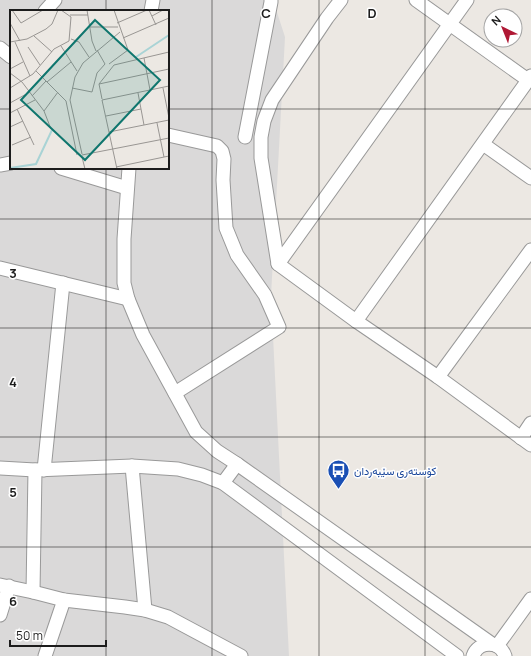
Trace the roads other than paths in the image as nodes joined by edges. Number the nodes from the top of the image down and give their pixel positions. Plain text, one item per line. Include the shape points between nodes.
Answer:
1 (55, 0) edge
2 (153, 0) edge
3 (271, 0) edge
4 (341, 0) edge
5 (416, 0) edge
6 (467, 0) edge
7 (46, 10) edge
8 (151, 10) edge
9 (450, 24) junction
10 (530, 78) edge
11 (169, 135) edge
12 (244, 137) dead end
13 (483, 144) junction
14 (10, 164) edge
15 (0, 165) edge
16 (65, 169) edge
17 (129, 169) edge
18 (531, 178) edge
19 (127, 188) junction
20 (531, 250) edge
21 (278, 264) junction
22 (0, 268) edge
23 (63, 283) junction
24 (128, 299) junction
25 (356, 321) junction
26 (438, 377) junction
27 (175, 393) junction
28 (531, 423) edge
29 (526, 441) edge
30 (237, 464) junction
31 (132, 466) junction
32 (0, 468) edge
33 (40, 470) junction
34 (223, 483) junction
35 (5, 586) edge
36 (33, 592) junction
37 (531, 599) edge
38 (64, 600) junction
39 (145, 610) junction
40 (0, 614) edge
41 (501, 651) edge
42 (44, 656) edge
43 (241, 656) edge
44 (457, 656) edge
45 (473, 656) edge

1 - 7 street
2 - 8 street
3 - 12 street
4 - 21 street via 272,100 264,121 261,158
5 - 9 street
6 - 9 street
9 - 10 street
9 - 21 street
10 - 13 street
11 - 27 street via 217,146 222,151 226,228 237,255 265,295 279,327
13 - 18 street
13 - 25 street
14 - 15 street
16 - 19 street
17 - 19 street
19 - 24 street via 124,283
20 - 26 street
21 - 25 street
22 - 23 street
23 - 24 street
23 - 33 street
24 - 27 street via 143,335
25 - 26 street
26 - 29 street
27 - 30 street via 196,432 217,451
28 - 29 street
30 - 34 street
30 - 41 street
31 - 33 street
31 - 34 street via 178,469
31 - 39 street
32 - 33 street
33 - 36 street
34 - 44 street
35 - 36 street
35 - 40 street
36 - 38 street
37 - 41 street
38 - 39 street
38 - 42 street
39 - 43 street via 168,616
41 - 45 street via 487,644 478,649

